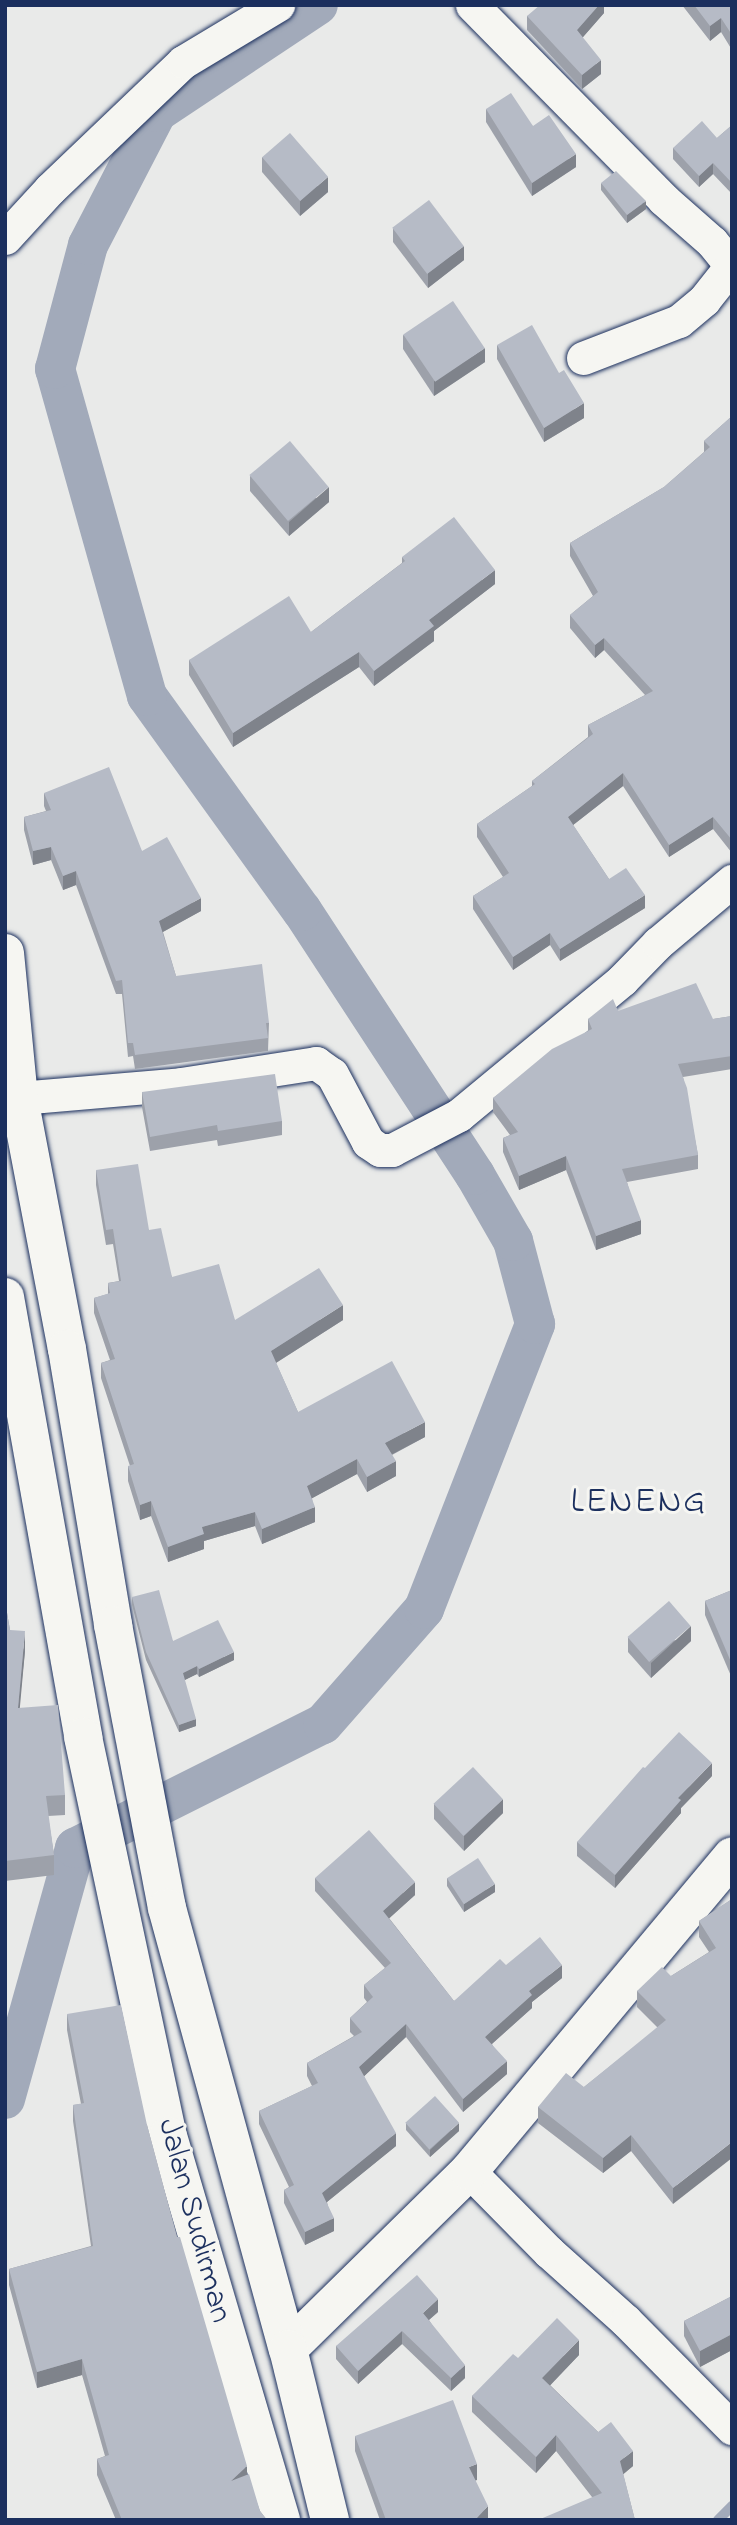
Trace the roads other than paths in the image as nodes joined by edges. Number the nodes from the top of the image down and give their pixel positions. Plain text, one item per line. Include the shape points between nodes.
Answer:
1 (278, 5) edge
2 (472, 5) edge
3 (5, 238) edge
4 (731, 266) edge
5 (583, 358) dead end
6 (732, 881) edge
7 (5, 953) edge
8 (19, 1098) junction
9 (5, 1297) edge
10 (732, 1856) edge
11 (469, 2171) junction
12 (288, 2349) junction
13 (732, 2428) edge
14 (281, 2520) edge
15 (330, 2520) edge

1 - 3 street via 183,62 58,180
2 - 4 street
4 - 5 street via 704,300 679,321
6 - 8 street via 622,980 459,1115 392,1150 380,1150 368,1142 332,1074 316,1063 181,1084
7 - 8 main road
8 - 12 main road via 167,1908
9 - 14 main road, Jalan Sudirman via 83,1737 168,2136
10 - 11 main road
11 - 12 main road
11 - 13 street
12 - 15 main road

